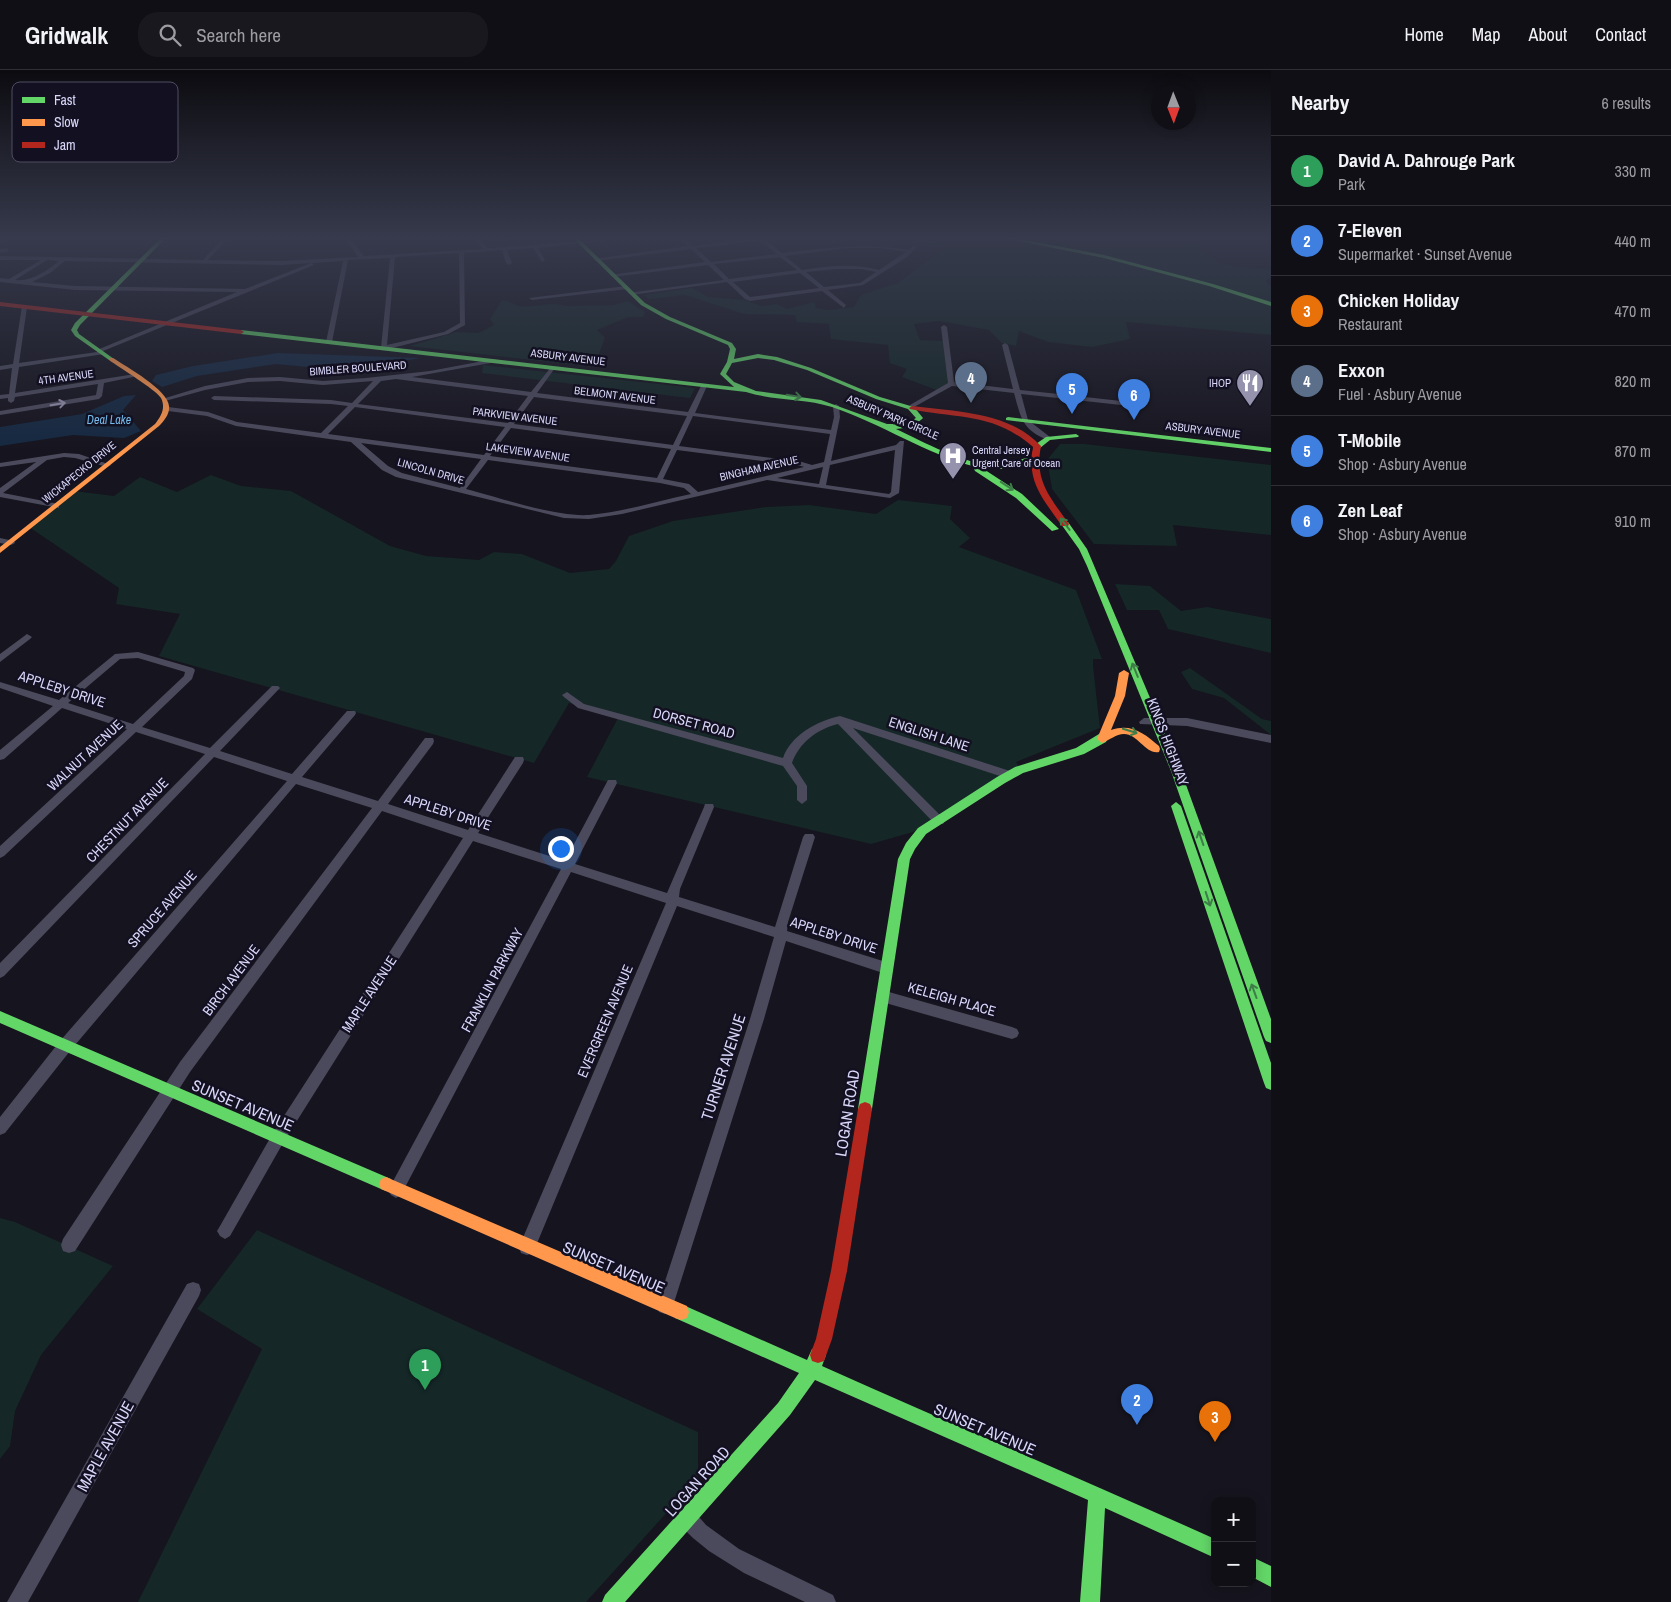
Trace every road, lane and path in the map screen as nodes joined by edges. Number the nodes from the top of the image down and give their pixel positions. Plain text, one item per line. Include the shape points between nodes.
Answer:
1 (24, 308) edge
2 (38, 308) edge
3 (94, 308) edge
4 (203, 308) edge
5 (336, 308) edge
6 (388, 308) edge
7 (463, 308) edge
8 (651, 308) edge
9 (88, 314) junction
10 (167, 323) junction
11 (944, 327) dead end
12 (696, 329) junction
13 (329, 342) junction
14 (1005, 345) dead end
15 (384, 348) junction
16 (101, 352) junction
17 (774, 358) junction
18 (494, 361) junction
19 (730, 362) junction
20 (15, 366) junction
21 (0, 368) edge
22 (552, 368) junction
23 (722, 374) junction
24 (135, 376) junction
25 (394, 377) junction
26 (380, 378) junction
27 (1076, 380) dead end
28 (101, 382) junction
29 (692, 384) junction
30 (952, 384) junction
31 (214, 386) junction
32 (704, 386) junction
33 (746, 390) junction
34 (1017, 392) junction
35 (12, 395) junction
36 (532, 395) junction
37 (0, 397) edge
38 (1082, 399) junction
39 (1121, 403) dead end
40 (167, 404) junction
41 (354, 405) junction
42 (909, 407) junction
43 (10, 411) junction
44 (837, 411) junction
45 (0, 413) edge
46 (691, 414) junction
47 (1025, 422) junction
48 (882, 424) junction
49 (510, 425) junction
50 (834, 432) junction
51 (322, 436) junction
52 (909, 438) junction
53 (1048, 438) junction
54 (353, 440) junction
55 (676, 446) junction
56 (1037, 446) junction
57 (899, 447) junction
58 (1271, 450) edge
59 (46, 457) junction
60 (486, 458) junction
61 (1033, 458) junction
62 (1271, 459) edge
63 (964, 462) junction
64 (826, 464) junction
65 (0, 465) edge
66 (107, 465) junction
67 (812, 468) junction
68 (766, 478) junction
69 (659, 481) junction
70 (822, 487) junction
71 (461, 491) junction
72 (0, 494) edge
73 (697, 495) junction
74 (56, 506) junction
75 (6, 541) edge
76 (0, 551) edge
77 (27, 638) dead end
78 (0, 659) edge
79 (1124, 673) junction
80 (0, 685) edge
81 (275, 688) dead end
82 (567, 695) dead end
83 (61, 704) junction
84 (352, 713) dead end
85 (840, 720) junction
86 (1144, 722) junction
87 (1156, 722) junction
88 (134, 728) junction
89 (1102, 739) junction
90 (1271, 740) edge
91 (429, 741) dead end
92 (1155, 749) junction
93 (212, 753) junction
94 (0, 756) edge
95 (519, 760) dead end
96 (787, 763) junction
97 (1161, 766) dead end
98 (1009, 775) junction
99 (294, 779) junction
100 (612, 783) dead end
101 (1171, 791) dead end
102 (802, 800) dead end
103 (380, 806) junction
104 (709, 808) dead end
105 (939, 821) junction
106 (471, 835) junction
107 (809, 837) dead end
108 (0, 853) edge
109 (568, 866) junction
110 (672, 900) junction
111 (781, 934) junction
112 (886, 968) junction
113 (0, 972) edge
114 (882, 996) junction
115 (0, 1017) edge
116 (1012, 1033) dead end
117 (1271, 1037) edge
118 (65, 1046) junction
119 (1271, 1083) edge
120 (168, 1090) junction
121 (0, 1128) edge
122 (278, 1138) junction
123 (396, 1190) junction
124 (225, 1231) dead end
125 (69, 1244) dead end
126 (527, 1247) junction
127 (194, 1290) dead end
128 (665, 1306) junction
129 (811, 1371) junction
130 (1097, 1496) junction
131 (686, 1517) junction
132 (1211, 1547) edge
133 (1256, 1568) edge
134 (1271, 1577) edge
135 (17, 1602) edge
136 (612, 1602) edge
137 (826, 1602) edge
138 (1090, 1602) edge

1 - 20 street
2 - 9 main road, ASBURY AVENUE
3 - 9 main road
4 - 10 street
5 - 13 street
6 - 15 street
7 - 15 street via 463,324 458,329
8 - 12 main road
9 - 10 main road, ASBURY AVENUE
9 - 16 main road via 74,331
10 - 13 main road, ASBURY AVENUE
10 - 16 street
11 - 30 street
12 - 17 main road
12 - 19 main road via 730,344 733,349
13 - 15 main road, ASBURY AVENUE
14 - 34 street
15 - 18 main road, ASBURY AVENUE
16 - 20 street
16 - 24 main road
17 - 19 main road, ASBURY PARK CIRCLE
17 - 42 main road, ASBURY PARK CIRCLE
18 - 22 main road, ASBURY AVENUE
18 - 25 street, BIMBLER BOULEVARD
19 - 23 main road
20 - 21 street
20 - 35 street
22 - 29 main road, ASBURY AVENUE
22 - 36 street
23 - 29 main road
23 - 33 main road, ASBURY PARK CIRCLE via 729,383
24 - 28 street, 4TH AVENUE
24 - 40 main road
25 - 26 street, BIMBLER BOULEVARD
25 - 36 street, BELMONT AVENUE
26 - 31 street, BIMBLER BOULEVARD via 317,383 269,379
26 - 41 street
27 - 38 street
28 - 35 street, 4TH AVENUE
43 -> 28 street via 97,398
29 - 32 main road, ASBURY AVENUE
30 - 34 street
30 - 42 street
31 - 40 street, BIMBLER BOULEVARD
31 - 41 street, PARKVIEW AVENUE via 212,400
32 - 33 main road, ASBURY AVENUE
32 - 46 street
33 -> 44 main road, ASBURY PARK CIRCLE via 800,397
34 - 38 street
34 - 47 street
35 - 37 street, 4TH AVENUE
35 - 43 street
36 - 46 street, BELMONT AVENUE
36 - 49 street
38 - 39 street
40 - 51 street via 200,410 236,424
40 - 66 main road, WICKAPECKO DRIVE via 157,425
41 - 49 street, PARKVIEW AVENUE
41 - 51 street
42 - 47 main road, ASBURY AVENUE
42 - 48 main road via 877,407 873,414
42 - 48 main road via 920,418 915,424 902,427
42 - 56 main road, ASBURY PARK CIRCLE via 1006,423 1025,433
43 - 45 street
44 - 48 main road, ASBURY PARK CIRCLE via 853,412
44 - 50 street
46 - 50 street, BELMONT AVENUE
46 - 55 street
47 - 53 street
47 - 58 main road, ASBURY AVENUE
48 - 52 main road, ASBURY PARK CIRCLE
49 - 55 street, PARKVIEW AVENUE
49 - 60 street
50 - 64 street
51 - 54 street
52 - 57 street
52 - 63 main road, ASBURY PARK CIRCLE
53 - 56 main road
53 - 62 main road, ASBURY AVENUE via 1075,436
54 - 60 street, LAKEVIEW AVENUE
54 - 71 street, LINCOLN DRIVE via 391,472
55 - 67 street, PARKVIEW AVENUE
55 - 69 street
56 - 61 main road
57 - 64 street
57 - 70 street via 895,493 892,495
59 - 65 street
59 - 66 street via 72,455
59 - 72 street
60 - 69 street, LAKEVIEW AVENUE
60 - 71 street
61 - 63 main road, ASBURY PARK CIRCLE via 1001,468
87 -> 61 main road, KINGS HIGHWAY via 1083,549 1038,486
63 -> 79 main road, KINGS HIGHWAY via 1021,496 1061,536 1087,580
64 - 67 street, BINGHAM AVENUE
64 - 70 street
66 - 74 main road, WICKAPECKO DRIVE
67 - 68 street, BINGHAM AVENUE
68 - 70 street
68 - 73 street, BINGHAM AVENUE
69 - 73 street, LAKEVIEW AVENUE via 686,486
71 - 73 street, LINCOLN DRIVE via 581,518
72 - 74 street
74 - 75 main road, WICKAPECKO DRIVE
75 - 76 main road, WICKAPECKO DRIVE
77 - 78 street
79 - 86 main road, KINGS HIGHWAY
79 - 89 main road via 1120,696
80 - 83 street, APPLEBY DRIVE
81 - 93 street, CHESTNUT AVENUE
82 - 96 street, DORSET ROAD via 581,706
83 - 88 street, APPLEBY DRIVE
83 - 88 street, WALNUT AVENUE via 118,656 138,655 190,670 189,677
83 - 94 street
84 - 99 street, SPRUCE AVENUE
85 - 96 street via 824,724 805,738 794,747
85 - 98 street, ENGLISH LANE
85 - 105 street
86 - 87 street
86 - 92 main road, KINGS HIGHWAY
87 - 90 street via 1187,722
117 -> 87 main road, KINGS HIGHWAY
88 - 93 street, APPLEBY DRIVE
88 - 108 street, WALNUT AVENUE
89 -> 92 main road, LOGAN ROAD via 1118,729 1128,729 1139,734
89 - 98 main road, LOGAN ROAD via 1080,751
91 - 103 street, BIRCH AVENUE
92 - 97 main road, KINGS HIGHWAY
93 - 99 street, APPLEBY DRIVE
93 - 113 street, CHESTNUT AVENUE
95 - 106 street, MAPLE AVENUE
96 - 102 street via 802,786
98 - 105 main road, LOGAN ROAD
99 - 103 street, APPLEBY DRIVE
99 - 118 street, SPRUCE AVENUE
100 - 109 street, FRANKLIN PARKWAY
101 -> 119 main road, KINGS HIGHWAY
103 - 106 street, APPLEBY DRIVE
103 - 120 street, BIRCH AVENUE
104 - 110 street, EVERGREEN AVENUE
105 - 112 main road, LOGAN ROAD via 918,836 906,854
106 - 109 street, APPLEBY DRIVE
106 - 122 street, MAPLE AVENUE
107 - 111 street, TURNER AVENUE
109 - 110 street, APPLEBY DRIVE
109 - 123 street, FRANKLIN PARKWAY
110 - 111 street, APPLEBY DRIVE
110 - 126 street, EVERGREEN AVENUE
111 - 112 street, APPLEBY DRIVE
111 - 128 street, TURNER AVENUE
112 - 114 main road, LOGAN ROAD
114 - 116 street, KELEIGH PLACE
114 - 129 main road, LOGAN ROAD via 839,1271 824,1339
115 - 118 main road, SUNSET AVENUE
118 - 120 main road, SUNSET AVENUE
118 - 121 street, SPRUCE AVENUE
120 - 122 main road, SUNSET AVENUE
120 - 125 street, BIRCH AVENUE
122 - 123 main road, SUNSET AVENUE
122 - 124 street, MAPLE AVENUE
123 - 126 main road, SUNSET AVENUE
126 - 128 main road, SUNSET AVENUE
127 - 135 street, MAPLE AVENUE
128 - 129 main road, SUNSET AVENUE
129 - 130 main road, SUNSET AVENUE
129 - 131 main road, LOGAN ROAD via 784,1409
130 - 132 main road, SUNSET AVENUE
130 - 138 main road
131 - 136 main road, LOGAN ROAD
131 - 137 street via 724,1552
133 - 134 main road

